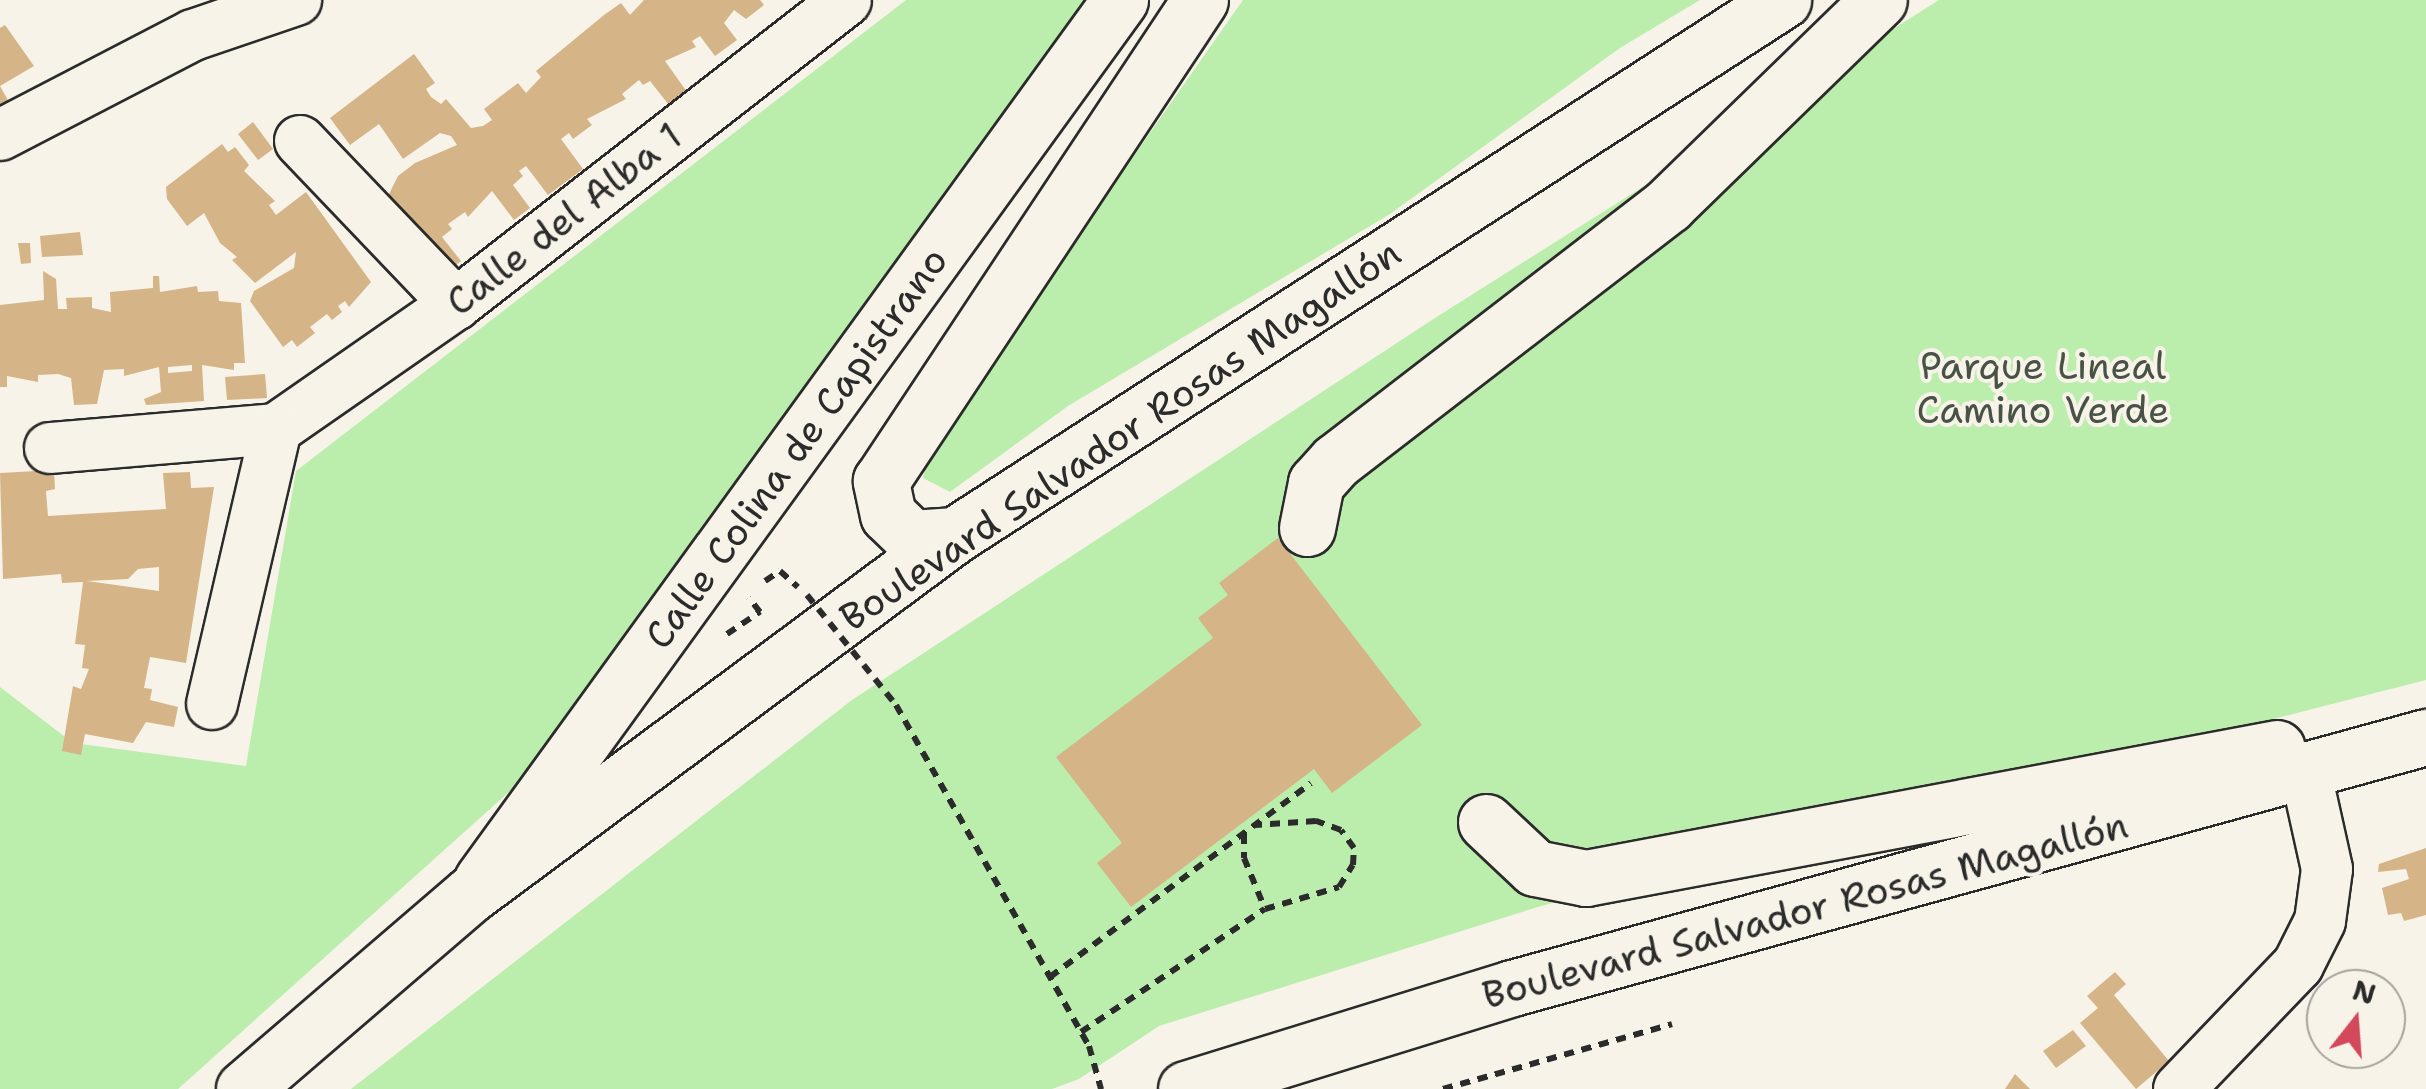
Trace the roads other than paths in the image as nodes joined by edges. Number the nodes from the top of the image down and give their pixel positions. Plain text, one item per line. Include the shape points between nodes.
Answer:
1 (296, 0) edge
2 (846, 0) edge
3 (1120, 0) edge
4 (1200, 0) edge
5 (1784, 0) edge
6 (1879, 0) edge
7 (0, 134) edge
8 (300, 140) dead end
9 (456, 304) junction
10 (825, 408) junction
11 (276, 429) junction
12 (50, 448) dead end
13 (896, 450) junction
14 (1307, 528) dead end
15 (956, 536) junction
16 (212, 704) dead end
17 (2426, 722) edge
18 (2426, 738) edge
19 (2306, 774) junction
20 (1486, 822) dead end
21 (471, 894) junction
22 (244, 1089) edge
23 (1186, 1089) edge
24 (2180, 1089) edge

1 - 7 street via 193,35
2 - 9 street, Calle del Alba 1
3 - 10 main road, Calle Colina de Capistrano
4 - 13 main road, Calle Colina de Capistrano
5 - 15 main road, Boulevard Salvador Rosas Magallón
6 - 14 main road via 1668,205 1336,461 1316,484
8 - 9 street
9 - 11 street, Calle del Alba 1
10 - 13 main road
10 - 21 main road, Calle Colina de Capistrano
11 - 12 street
11 - 16 street
13 - 15 main road, Calle Colina de Capistrano via 881,481 888,516 912,538
15 - 21 main road, Boulevard Salvador Rosas Magallón
17 - 20 main road via 1586,878 1535,868
18 - 19 main road, Boulevard Salvador Rosas Magallón
19 - 23 main road, Boulevard Salvador Rosas Magallón via 1512,988
19 - 24 street via 2326,869 2320,921 2298,965
21 - 22 main road, Boulevard Salvador Rosas Magallón

